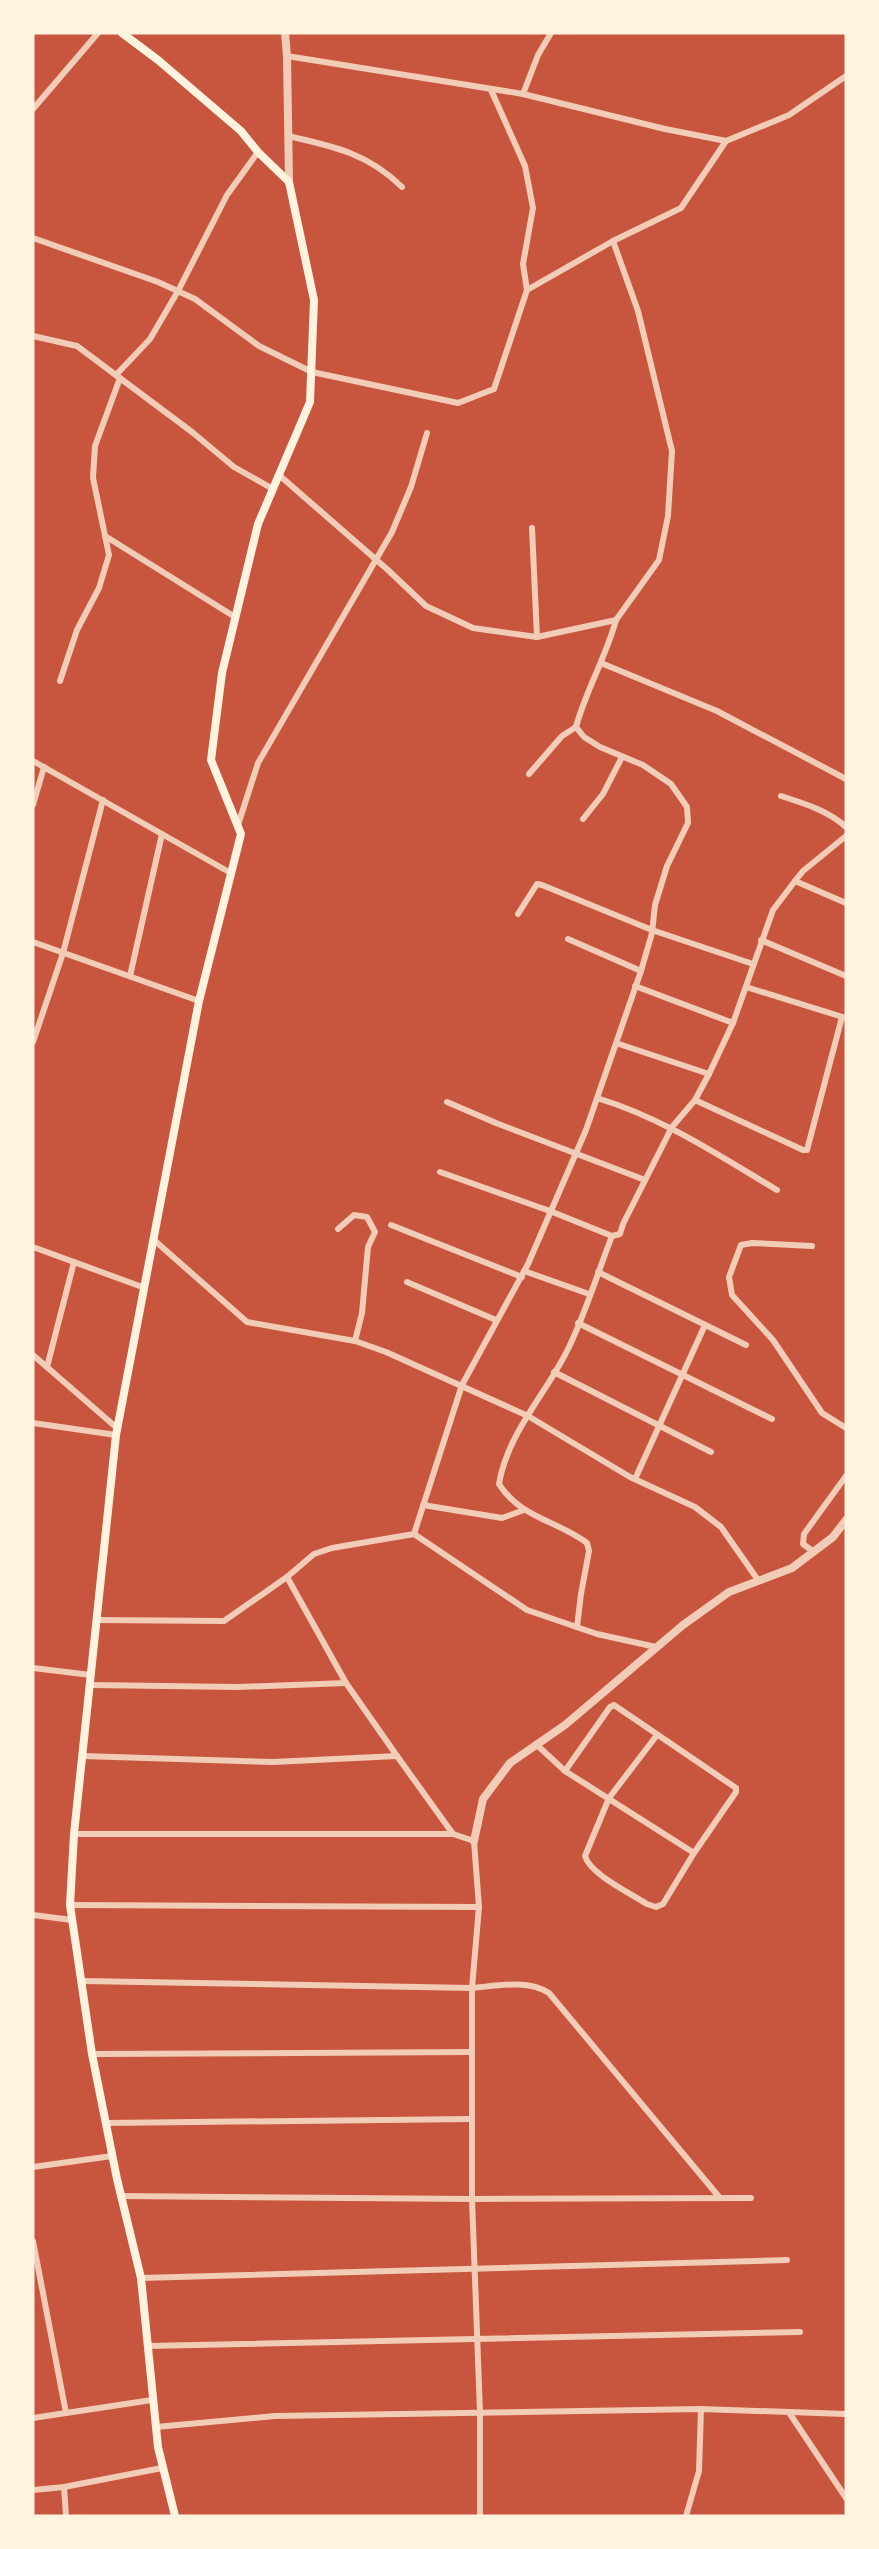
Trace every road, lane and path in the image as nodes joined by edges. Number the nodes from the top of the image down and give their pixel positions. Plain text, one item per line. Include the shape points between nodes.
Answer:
1 (98, 33) edge
2 (122, 33) edge
3 (285, 33) edge
4 (551, 33) edge
5 (287, 56) junction
6 (846, 76) edge
7 (491, 90) junction
8 (523, 94) junction
9 (33, 109) edge
10 (288, 136) junction
11 (726, 141) junction
12 (258, 152) junction
13 (289, 182) junction
14 (402, 187) dead end
15 (33, 238) edge
16 (613, 241) junction
17 (527, 290) junction
18 (178, 291) junction
19 (33, 336) edge
20 (312, 372) junction
21 (118, 377) junction
22 (428, 433) dead end
23 (279, 475) junction
24 (273, 489) junction
25 (532, 528) dead end
26 (105, 536) junction
27 (375, 559) junction
28 (235, 617) junction
29 (616, 620) junction
30 (537, 637) junction
31 (602, 663) junction
32 (60, 681) dead end
33 (576, 726) junction
34 (622, 757) junction
35 (33, 760) edge
36 (44, 767) junction
37 (529, 774) dead end
38 (846, 778) edge
39 (781, 796) dead end
40 (103, 800) junction
41 (33, 805) edge
42 (583, 819) dead end
43 (237, 826) junction
44 (846, 826) edge
45 (162, 834) junction
46 (846, 836) edge
47 (229, 873) junction
48 (795, 881) junction
49 (846, 903) edge
50 (518, 914) dead end
51 (652, 930) junction
52 (568, 939) dead end
53 (761, 940) junction
54 (33, 942) edge
55 (63, 953) junction
56 (753, 964) junction
57 (641, 971) junction
58 (130, 976) junction
59 (846, 976) edge
60 (635, 986) junction
61 (746, 987) junction
62 (199, 1000) junction
63 (844, 1017) edge
64 (733, 1023) junction
65 (33, 1042) edge
66 (616, 1043) junction
67 (709, 1074) junction
68 (597, 1098) junction
69 (695, 1100) junction
70 (447, 1101) dead end
71 (672, 1127) junction
72 (575, 1151) junction
73 (440, 1172) dead end
74 (645, 1180) junction
75 (777, 1190) dead end
76 (550, 1211) junction
77 (391, 1225) dead end
78 (338, 1228) dead end
79 (612, 1236) junction
80 (154, 1240) junction
81 (812, 1246) dead end
82 (33, 1247) edge
83 (74, 1262) junction
84 (598, 1272) junction
85 (523, 1274) junction
86 (407, 1282) dead end
87 (145, 1288) junction
88 (589, 1294) junction
89 (496, 1320) junction
90 (578, 1323) junction
91 (705, 1325) junction
92 (355, 1341) junction
93 (746, 1346) dead end
94 (33, 1355) edge
95 (47, 1367) junction
96 (554, 1372) junction
97 (684, 1374) junction
98 (462, 1385) junction
99 (528, 1416) junction
100 (772, 1419) dead end
101 (33, 1423) edge
102 (661, 1424) junction
103 (846, 1428) edge
104 (116, 1432) junction
105 (711, 1452) dead end
106 (846, 1476) edge
107 (635, 1479) junction
108 (423, 1505) junction
109 (524, 1510) junction
110 (846, 1520) edge
111 (414, 1534) junction
112 (814, 1552) junction
113 (287, 1577) junction
114 (758, 1580) junction
115 (96, 1620) junction
116 (577, 1627) junction
117 (656, 1647) junction
118 (33, 1668) edge
119 (91, 1675) junction
120 (346, 1683) junction
121 (90, 1685) junction
122 (657, 1735) junction
123 (537, 1746) junction
124 (82, 1756) junction
125 (397, 1756) junction
126 (566, 1771) junction
127 (609, 1798) junction
128 (74, 1834) junction
129 (453, 1834) junction
130 (474, 1841) junction
131 (694, 1853) junction
132 (70, 1905) junction
133 (479, 1906) junction
134 (33, 1915) edge
135 (72, 1920) junction
136 (82, 1981) junction
137 (472, 1988) junction
138 (472, 2052) junction
139 (92, 2054) junction
140 (472, 2119) junction
141 (106, 2123) junction
142 (112, 2156) junction
143 (33, 2167) edge
144 (120, 2196) junction
145 (720, 2198) junction
146 (751, 2198) dead end
147 (472, 2199) junction
148 (33, 2241) edge
149 (787, 2260) dead end
150 (474, 2267) junction
151 (141, 2277) junction
152 (800, 2332) dead end
153 (477, 2340) junction
154 (147, 2346) junction
155 (152, 2400) junction
156 (701, 2409) junction
157 (480, 2412) junction
158 (66, 2413) junction
159 (790, 2414) junction
160 (846, 2414) edge
161 (33, 2418) edge
162 (156, 2427) junction
163 (162, 2468) junction
164 (64, 2487) junction
165 (33, 2490) edge
166 (846, 2498) edge
167 (66, 2516) edge
168 (175, 2516) edge
169 (480, 2516) edge
170 (686, 2516) edge

1 - 9 street
2 - 12 main road via 233,123
3 - 5 street
4 - 8 street
5 - 7 street
5 - 10 street
6 - 11 street via 789,115
7 - 8 street
7 - 17 street via 525,166 533,208 523,264
8 - 11 street
10 - 13 street
10 - 14 street via 345,149 388,174
11 - 16 street via 681,208
12 - 13 main road
12 - 18 street via 227,195
13 - 20 main road via 314,300
15 - 18 street
16 - 17 street
16 - 29 street via 638,311 672,451 668,516 659,560
17 - 20 street via 494,388 458,403
18 - 20 street via 259,346
18 - 21 street via 150,339
19 - 21 street via 76,346
20 - 23 main road via 310,402
21 - 24 street via 234,467
21 - 26 street via 95,446 93,478
22 - 27 street via 408,496
23 - 24 main road
23 - 27 street
24 - 28 main road via 258,524
25 - 30 street
26 - 28 street
26 - 32 street via 109,555 99,588 78,630
27 - 30 street via 426,606 473,628
27 - 43 street via 258,763
28 - 43 main road via 222,673 211,760
29 - 30 street
29 - 31 street
31 - 33 street
31 - 38 street via 717,711
33 - 34 street via 584,737
33 - 37 street via 562,736
34 - 42 street via 603,794
34 - 51 street via 643,765 671,784 687,807 688,823 667,866
35 - 36 street
36 - 40 street
36 - 41 street
39 - 44 street
40 - 45 street
40 - 55 street
43 - 47 main road via 241,834
45 - 47 street
45 - 58 street
46 - 48 street
47 - 62 main road
48 - 49 street
48 - 53 street via 773,910
50 - 51 street via 537,884
51 - 56 street
51 - 57 street
52 - 57 street
53 - 56 street
53 - 59 street
54 - 55 street
55 - 58 street
55 - 65 street
56 - 61 street
57 - 60 street
58 - 62 street
60 - 64 street
60 - 66 street
61 - 63 street
61 - 64 street
62 - 80 main road
63 - 69 street via 807,1150
64 - 67 street
66 - 67 street
66 - 68 street
67 - 69 street
68 - 71 street
68 - 72 street
69 - 71 street
70 - 72 street
71 - 74 street
71 - 75 street
72 - 74 street
72 - 76 street
73 - 76 street
74 - 79 street via 620,1234
76 - 79 street
76 - 85 street
77 - 85 street
78 - 92 street via 354,1215 366,1216 375,1232 368,1247 362,1313
79 - 84 street
80 - 87 main road
80 - 92 street via 247,1322
81 - 103 street via 741,1245 729,1277 730,1286 732,1295 773,1340 822,1413
82 - 83 street
83 - 87 street
83 - 95 street
84 - 88 street
84 - 91 street
85 - 88 street
85 - 89 street
86 - 89 street
87 - 104 main road
88 - 90 street
89 - 98 street
90 - 96 street
90 - 97 street
91 - 93 street
91 - 97 street
92 - 98 street
94 - 95 street
95 - 104 street
96 - 99 street
96 - 102 street
97 - 100 street
97 - 102 street
98 - 99 street
98 - 108 street
99 - 107 street
99 - 109 street via 498,1484
101 - 104 street
102 - 105 street
102 - 107 street
104 - 115 main road
106 - 112 street via 804,1534 803,1544
107 - 114 street via 695,1507 721,1527
108 - 109 street via 502,1518
108 - 111 street
109 - 116 street via 587,1543 590,1551
110 - 112 street
111 - 113 street via 314,1554
111 - 116 street via 527,1610
112 - 114 street via 792,1568
113 - 115 street via 224,1621
113 - 120 street
114 - 117 street via 729,1592
115 - 119 main road
116 - 117 street
117 - 123 street
118 - 119 street
119 - 121 main road
120 - 121 street via 238,1687
120 - 125 street
121 - 124 main road
122 - 126 street via 610,1707
122 - 127 street
122 - 131 street via 736,1788
123 - 126 street
123 - 130 street via 510,1764 483,1798
124 - 125 street via 273,1762
124 - 128 main road
125 - 129 street
126 - 127 street
127 - 131 street
127 - 131 street via 585,1856 587,1864 612,1882 656,1907 663,1904
128 - 129 street
128 - 132 main road
129 - 130 street
130 - 133 street
132 - 133 street
132 - 135 main road
133 - 137 street
134 - 135 street
135 - 136 main road
136 - 137 street
136 - 139 main road
137 - 138 street
137 - 145 street via 529,1984 549,1993
138 - 139 street
138 - 140 street
139 - 141 main road
140 - 141 street
140 - 147 street
141 - 142 main road
142 - 143 street
142 - 144 main road
144 - 147 street
144 - 151 main road
145 - 146 street
145 - 147 street
147 - 150 street
148 - 158 street
149 - 150 street
150 - 151 street
150 - 153 street
151 - 154 main road
152 - 153 street
153 - 154 street
153 - 157 street
154 - 155 main road
155 - 158 street
155 - 162 main road
156 - 157 street
156 - 159 street
156 - 170 street via 699,2471
157 - 162 street via 276,2416
157 - 169 street
158 - 161 street
159 - 160 street
159 - 166 street
162 - 163 main road
163 - 164 street
163 - 168 main road
164 - 165 street
164 - 167 street

